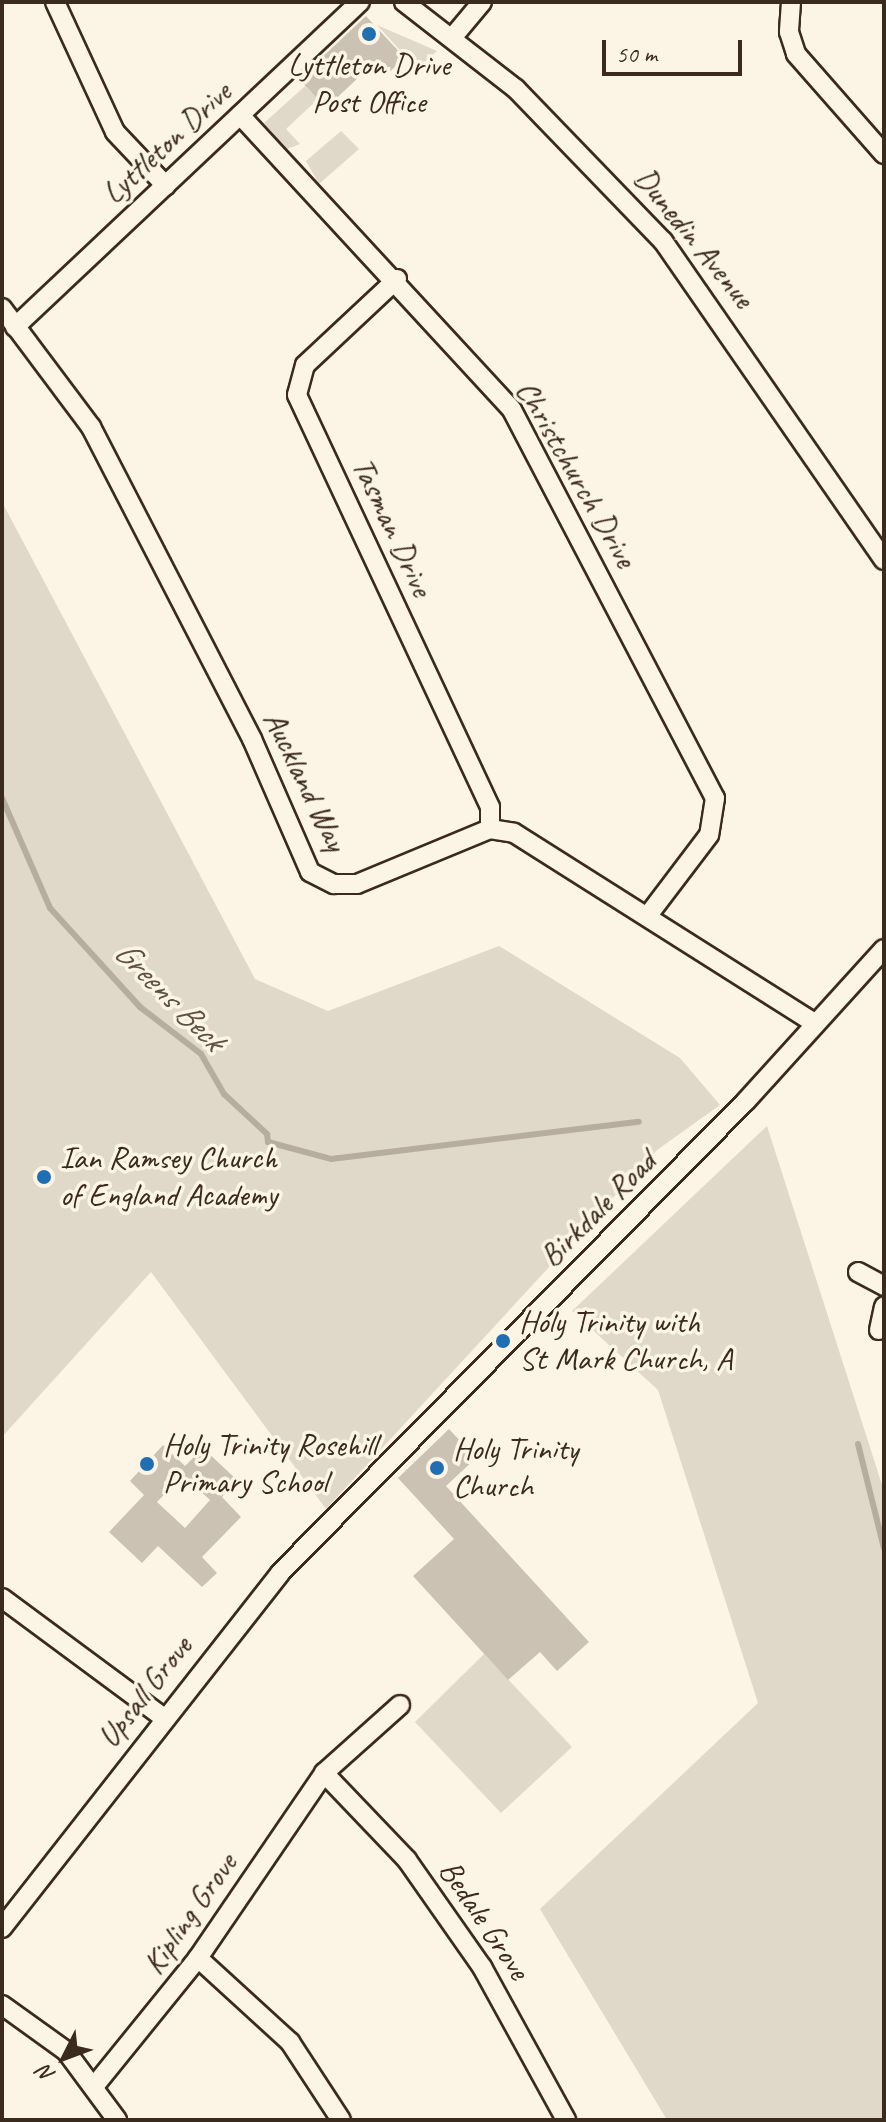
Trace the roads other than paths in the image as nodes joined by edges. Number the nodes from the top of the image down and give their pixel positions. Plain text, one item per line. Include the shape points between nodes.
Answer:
1 (55, 2) edge
2 (360, 2) edge
3 (404, 2) edge
4 (482, 2) edge
5 (791, 2) edge
6 (452, 38) junction
7 (240, 115) junction
8 (884, 154) edge
9 (166, 186) junction
10 (397, 279) junction
11 (2, 308) edge
12 (15, 327) junction
13 (884, 560) edge
14 (490, 829) junction
15 (649, 914) junction
16 (884, 949) edge
17 (815, 1023) junction
18 (858, 1272) dead end
19 (884, 1286) edge
20 (884, 1307) edge
21 (879, 1330) dead end
22 (348, 1504) joint
23 (2, 1598) edge
24 (400, 1705) dead end
25 (163, 1717) junction
26 (324, 1773) junction
27 (2, 1928) edge
28 (198, 1958) junction
29 (2, 2005) edge
30 (96, 2084) junction
31 (117, 2120) edge
32 (341, 2120) edge
33 (566, 2120) edge

1 - 9 street via 115,132
2 - 7 street, Lyttleton Drive
3 - 6 street, Dunedin Avenue
4 - 6 street
5 - 8 street via 789,32 796,54
6 - 13 street, Dunedin Avenue via 579,149 663,241
7 - 9 street, Lyttleton Drive
7 - 10 street, Christchurch Drive
9 - 12 street, Lyttleton Drive
10 - 14 street, Tasman Drive via 305,365 297,395 490,807
10 - 15 street, Christchurch Drive via 512,410 715,798 709,835
11 - 12 street, Auckland Way
12 - 14 street, Auckland Way via 91,427 252,739 310,872 334,884 357,884
14 - 15 street via 536,841
15 - 17 street
16 - 17 street, Birkdale Road
17 - 22 street, Birkdale Road
18 - 19 street
20 - 21 street
22 - 25 street, Upsall Grove via 280,1573
23 - 25 street
24 - 26 street, Kipling Grove
25 - 27 street, Upsall Grove
26 - 28 street, Kipling Grove
26 - 33 street, Bedale Grove via 407,1860 474,1955
28 - 30 street, Kipling Grove
28 - 32 street via 290,2042
29 - 30 street via 38,2027
30 - 31 street

